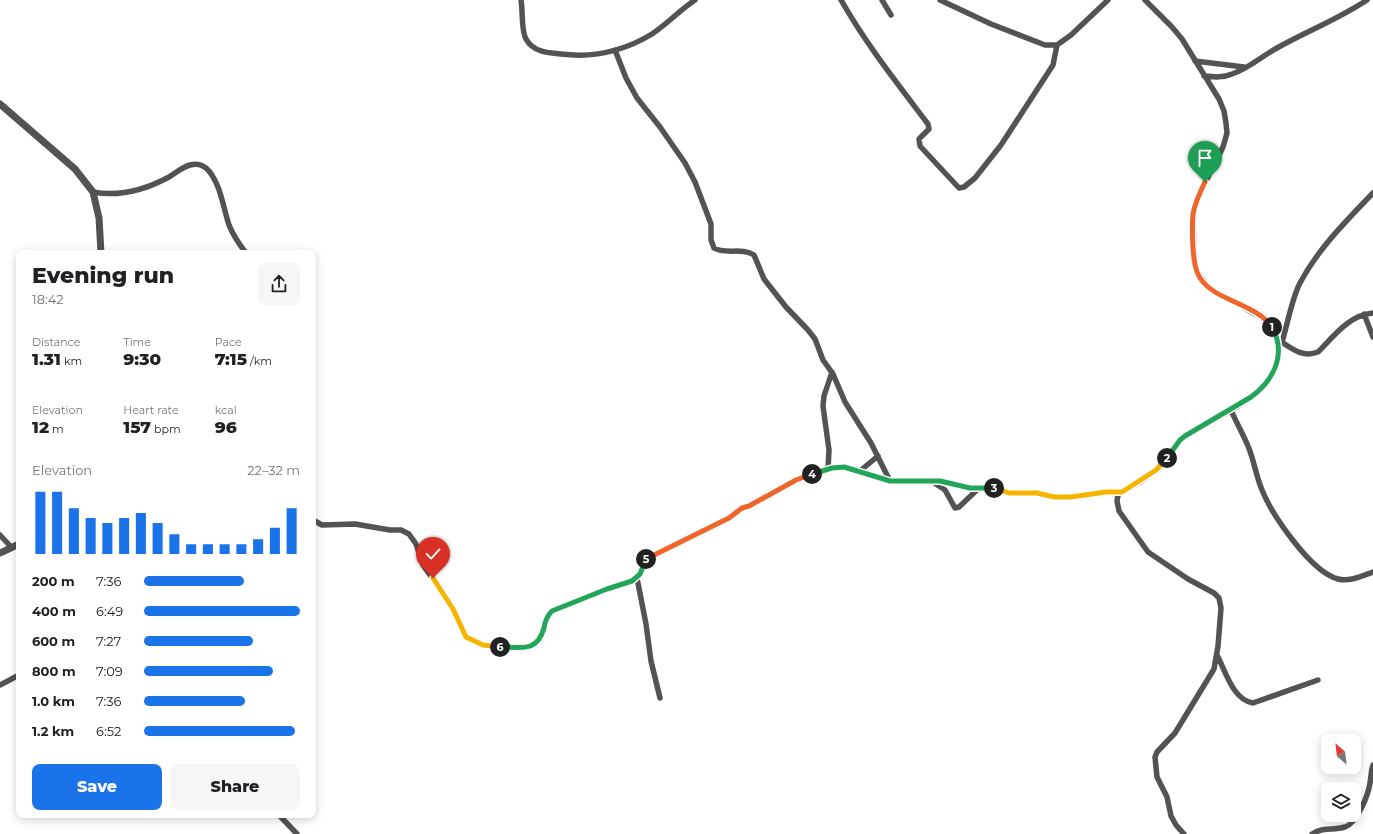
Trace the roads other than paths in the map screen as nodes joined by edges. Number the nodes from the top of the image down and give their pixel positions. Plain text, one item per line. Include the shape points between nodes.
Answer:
1 (520, 0) edge
2 (695, 0) edge
3 (840, 0) edge
4 (882, 0) edge
5 (940, 0) edge
6 (1108, 0) edge
7 (1145, 0) edge
8 (1367, 0) edge
9 (891, 15) dead end
10 (1056, 45) junction
11 (615, 50) junction
12 (1195, 61) junction
13 (1247, 67) junction
14 (1204, 76) junction
15 (0, 104) edge
16 (93, 192) junction
17 (1373, 194) edge
18 (101, 250) edge
19 (244, 250) edge
20 (1373, 313) edge
21 (1364, 314) junction
22 (1373, 337) edge
23 (1280, 341) junction
24 (832, 372) junction
25 (1231, 410) junction
26 (878, 456) junction
27 (828, 469) junction
28 (860, 471) junction
29 (890, 481) junction
30 (932, 482) junction
31 (979, 488) junction
32 (1108, 492) junction
33 (1122, 492) junction
34 (1117, 503) junction
35 (316, 522) edge
36 (0, 534) edge
37 (16, 546) edge
38 (12, 548) junction
39 (0, 553) edge
40 (1373, 572) edge
41 (637, 578) junction
42 (1217, 655) junction
43 (16, 677) edge
44 (1318, 680) dead end
45 (0, 685) edge
46 (660, 698) dead end
47 (1373, 765) edge
48 (282, 818) edge
49 (297, 834) edge
50 (1184, 834) edge
51 (1312, 834) edge

1 - 11 street via 525,37 534,48 575,56 603,54
2 - 11 street via 652,34
3 - 10 street via 875,55 928,124 929,129 919,139 920,146 949,179 961,188 975,178 1001,145 1053,65
4 - 9 street
5 - 10 street via 1027,39 1045,45
6 - 10 street
7 - 12 street via 1182,39
8 - 13 street
11 - 24 street via 637,98 685,163 695,182 711,224 714,248 754,254 764,279 812,334 823,360
12 - 13 street
12 - 14 street
13 - 14 street via 1231,75
14 - 23 street via 1224,111 1227,133 1224,147 1198,198 1193,214 1196,270 1209,288 1264,319 1271,325
15 - 16 street via 75,169
16 - 18 street via 99,218
16 - 19 street via 130,192 170,176 183,167 202,165 217,185 229,224
17 - 23 street via 1317,255 1299,285
20 - 21 street
21 - 22 street
21 - 23 street via 1350,320 1313,354 1295,351
23 - 25 street via 1270,379 1262,389
24 - 26 street via 845,402
24 - 27 street via 823,406 829,450
25 - 33 street via 1180,440 1156,470
25 - 40 street via 1245,438 1268,504 1289,535 1312,562 1325,574 1338,580
26 - 28 street
26 - 29 street
27 - 28 street via 844,467
27 - 41 street via 796,480 742,508 729,518 649,557
28 - 29 street
29 - 30 street
30 - 31 street via 948,482 958,486
30 - 31 street via 945,490 957,508
31 - 32 street via 1054,497
32 - 33 street
32 - 34 street
33 - 34 street
34 - 42 street via 1124,518 1148,552 1219,598 1221,608
35 - 41 street via 322,525 355,524 401,530 409,534 416,544 423,565 447,599 466,637 483,645 521,648 530,646 540,640 552,611
36 - 38 street
37 - 38 street
38 - 39 street
41 - 46 street
42 - 44 street via 1237,694 1245,702 1253,703
42 - 50 street via 1214,669 1175,733 1154,757 1156,777 1167,797 1171,816
43 - 45 street
47 - 51 street via 1369,789 1352,823 1342,828 1327,828
48 - 49 street

